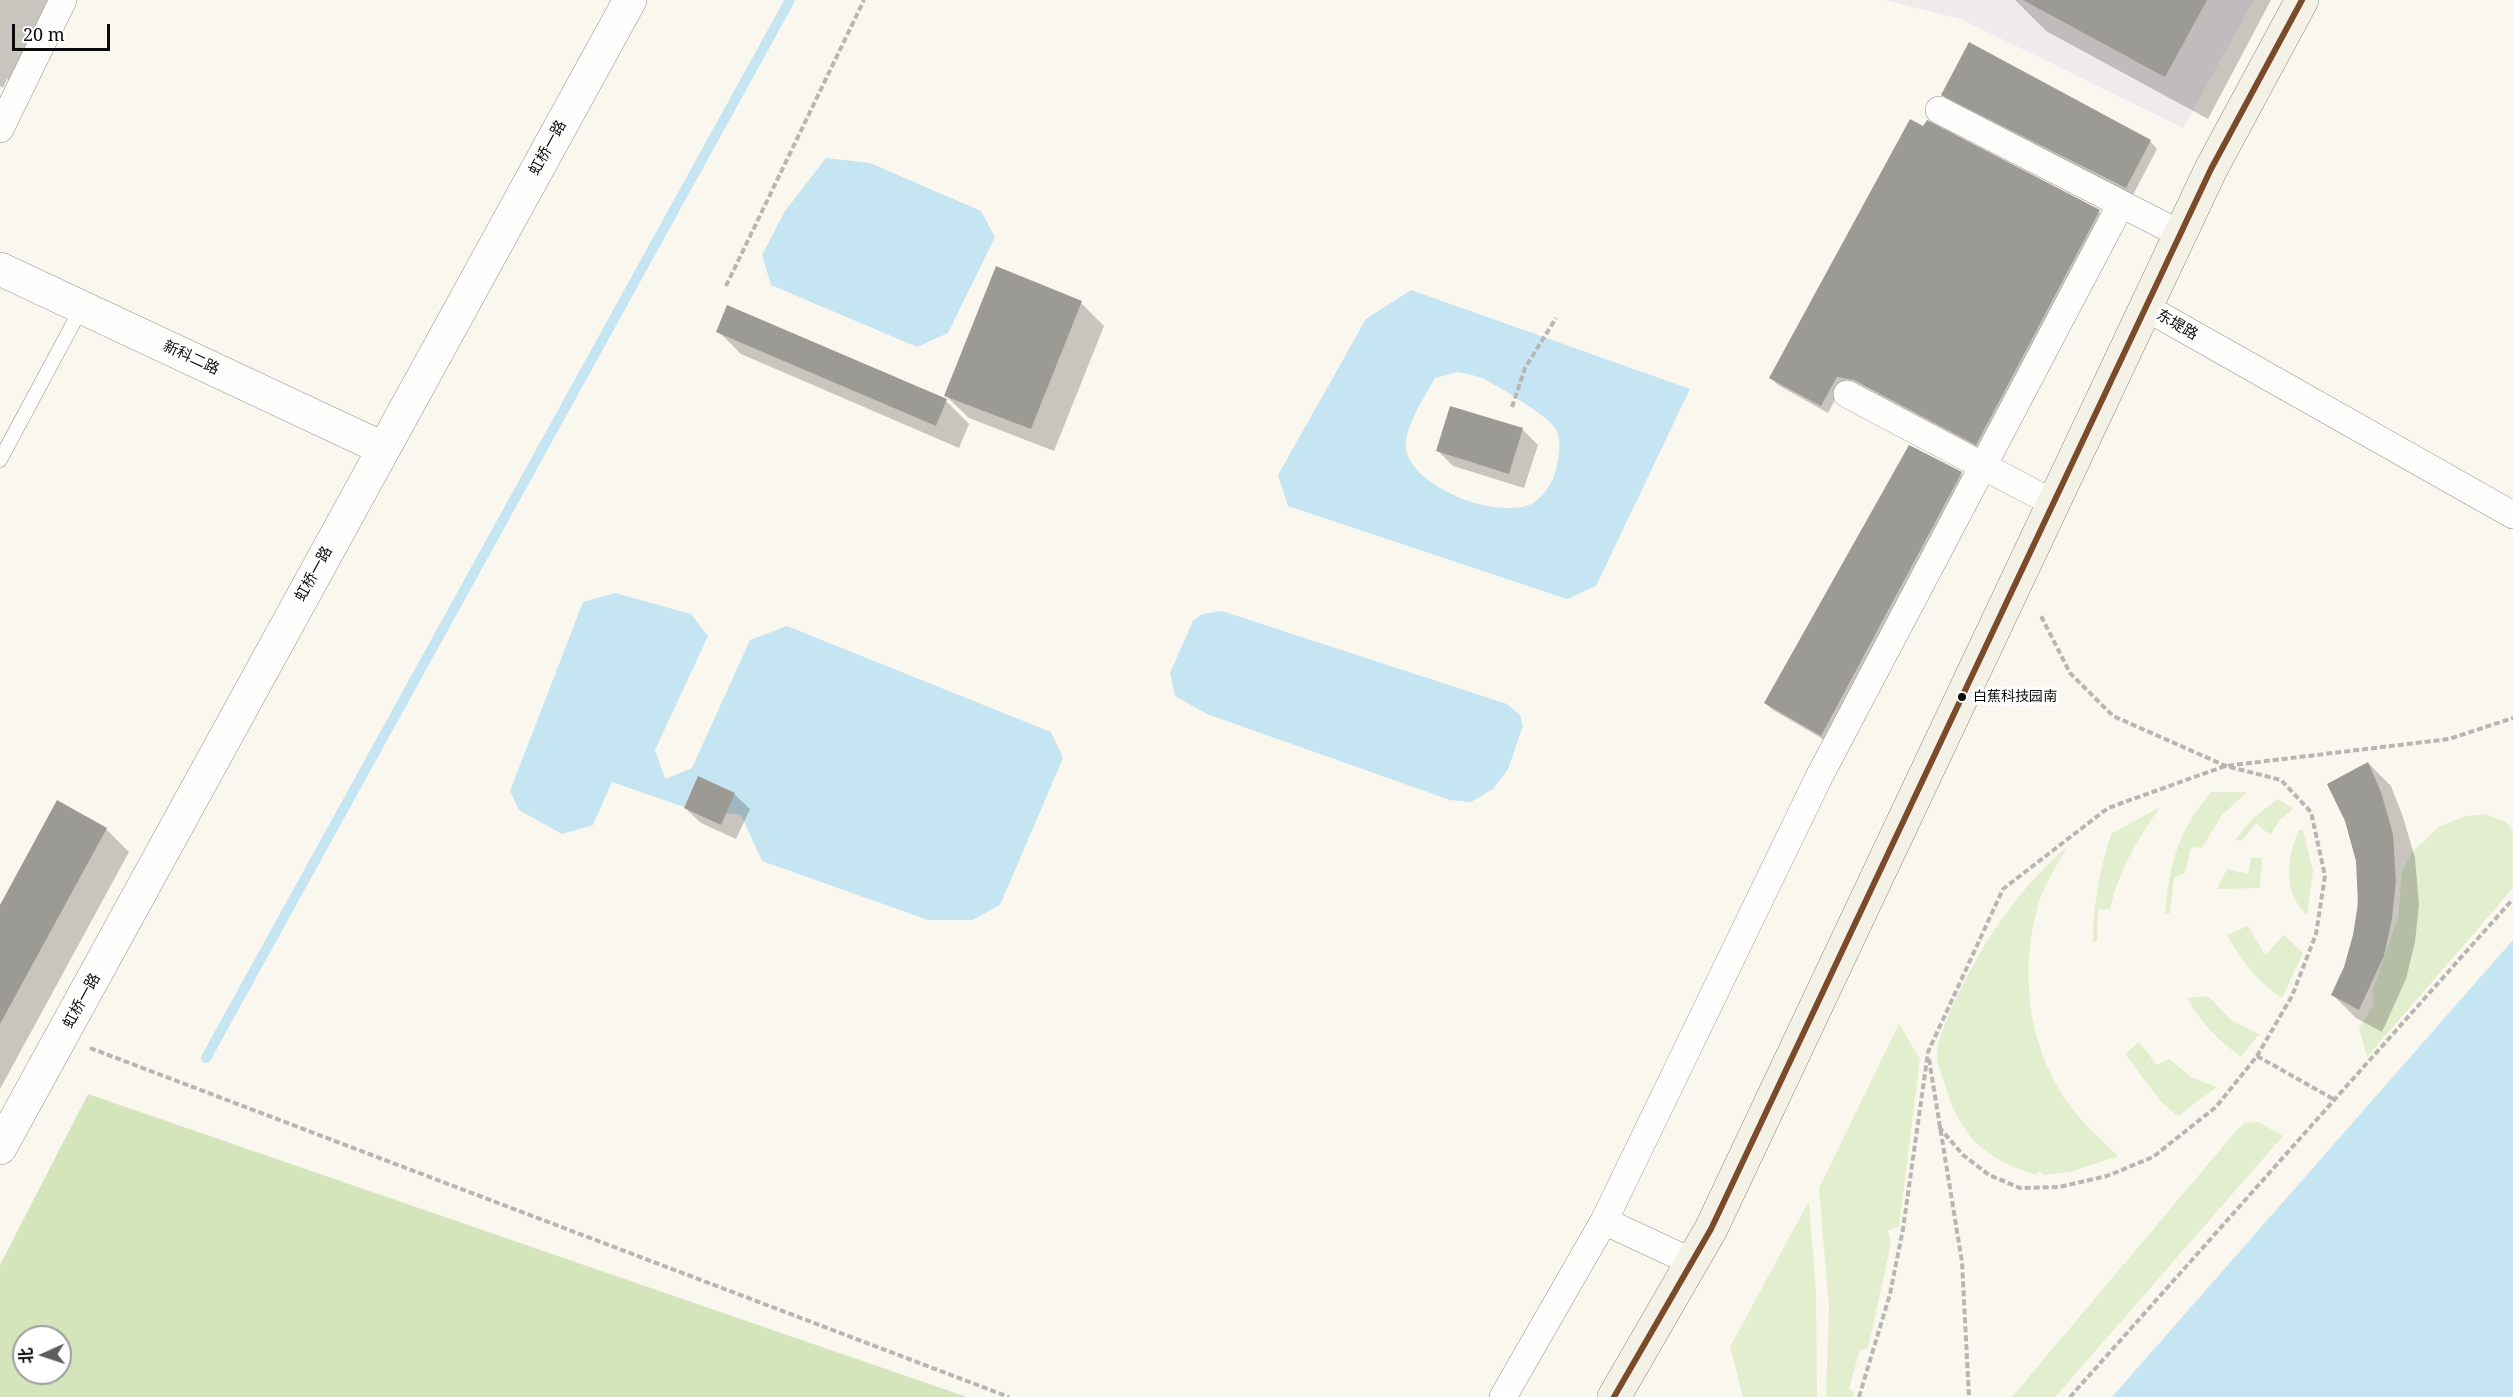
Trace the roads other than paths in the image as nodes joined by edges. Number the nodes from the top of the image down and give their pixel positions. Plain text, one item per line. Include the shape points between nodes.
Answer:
1 (63, 0) edge
2 (630, 0) edge
3 (2302, 0) edge
4 (1939, 110) dead end
5 (0, 129) edge
6 (2121, 204) junction
7 (2180, 234) junction
8 (0, 268) edge
9 (82, 307) junction
10 (2145, 307) junction
11 (1847, 394) dead end
12 (382, 448) junction
13 (0, 460) edge
14 (1983, 466) junction
15 (2053, 503) junction
16 (2513, 515) edge
17 (0, 1148) edge
18 (1604, 1221) junction
19 (1692, 1262) junction
20 (1503, 1397) edge
21 (1614, 1397) edge

1 - 5 street
2 - 12 street, 虹桥一路
3 - 7 main road
4 - 6 street
6 - 7 street
6 - 14 street
7 - 10 main road
8 - 9 street, 新科二路
9 - 12 street, 新科二路
9 - 13 lane
10 - 15 main road, 东堤路
10 - 16 street, 东堤路
11 - 14 street
12 - 17 street, 虹桥一路
14 - 15 street
14 - 18 street via 1819,777
15 - 19 main road, 东堤路
18 - 19 street
18 - 20 street
19 - 21 main road, 东堤路

